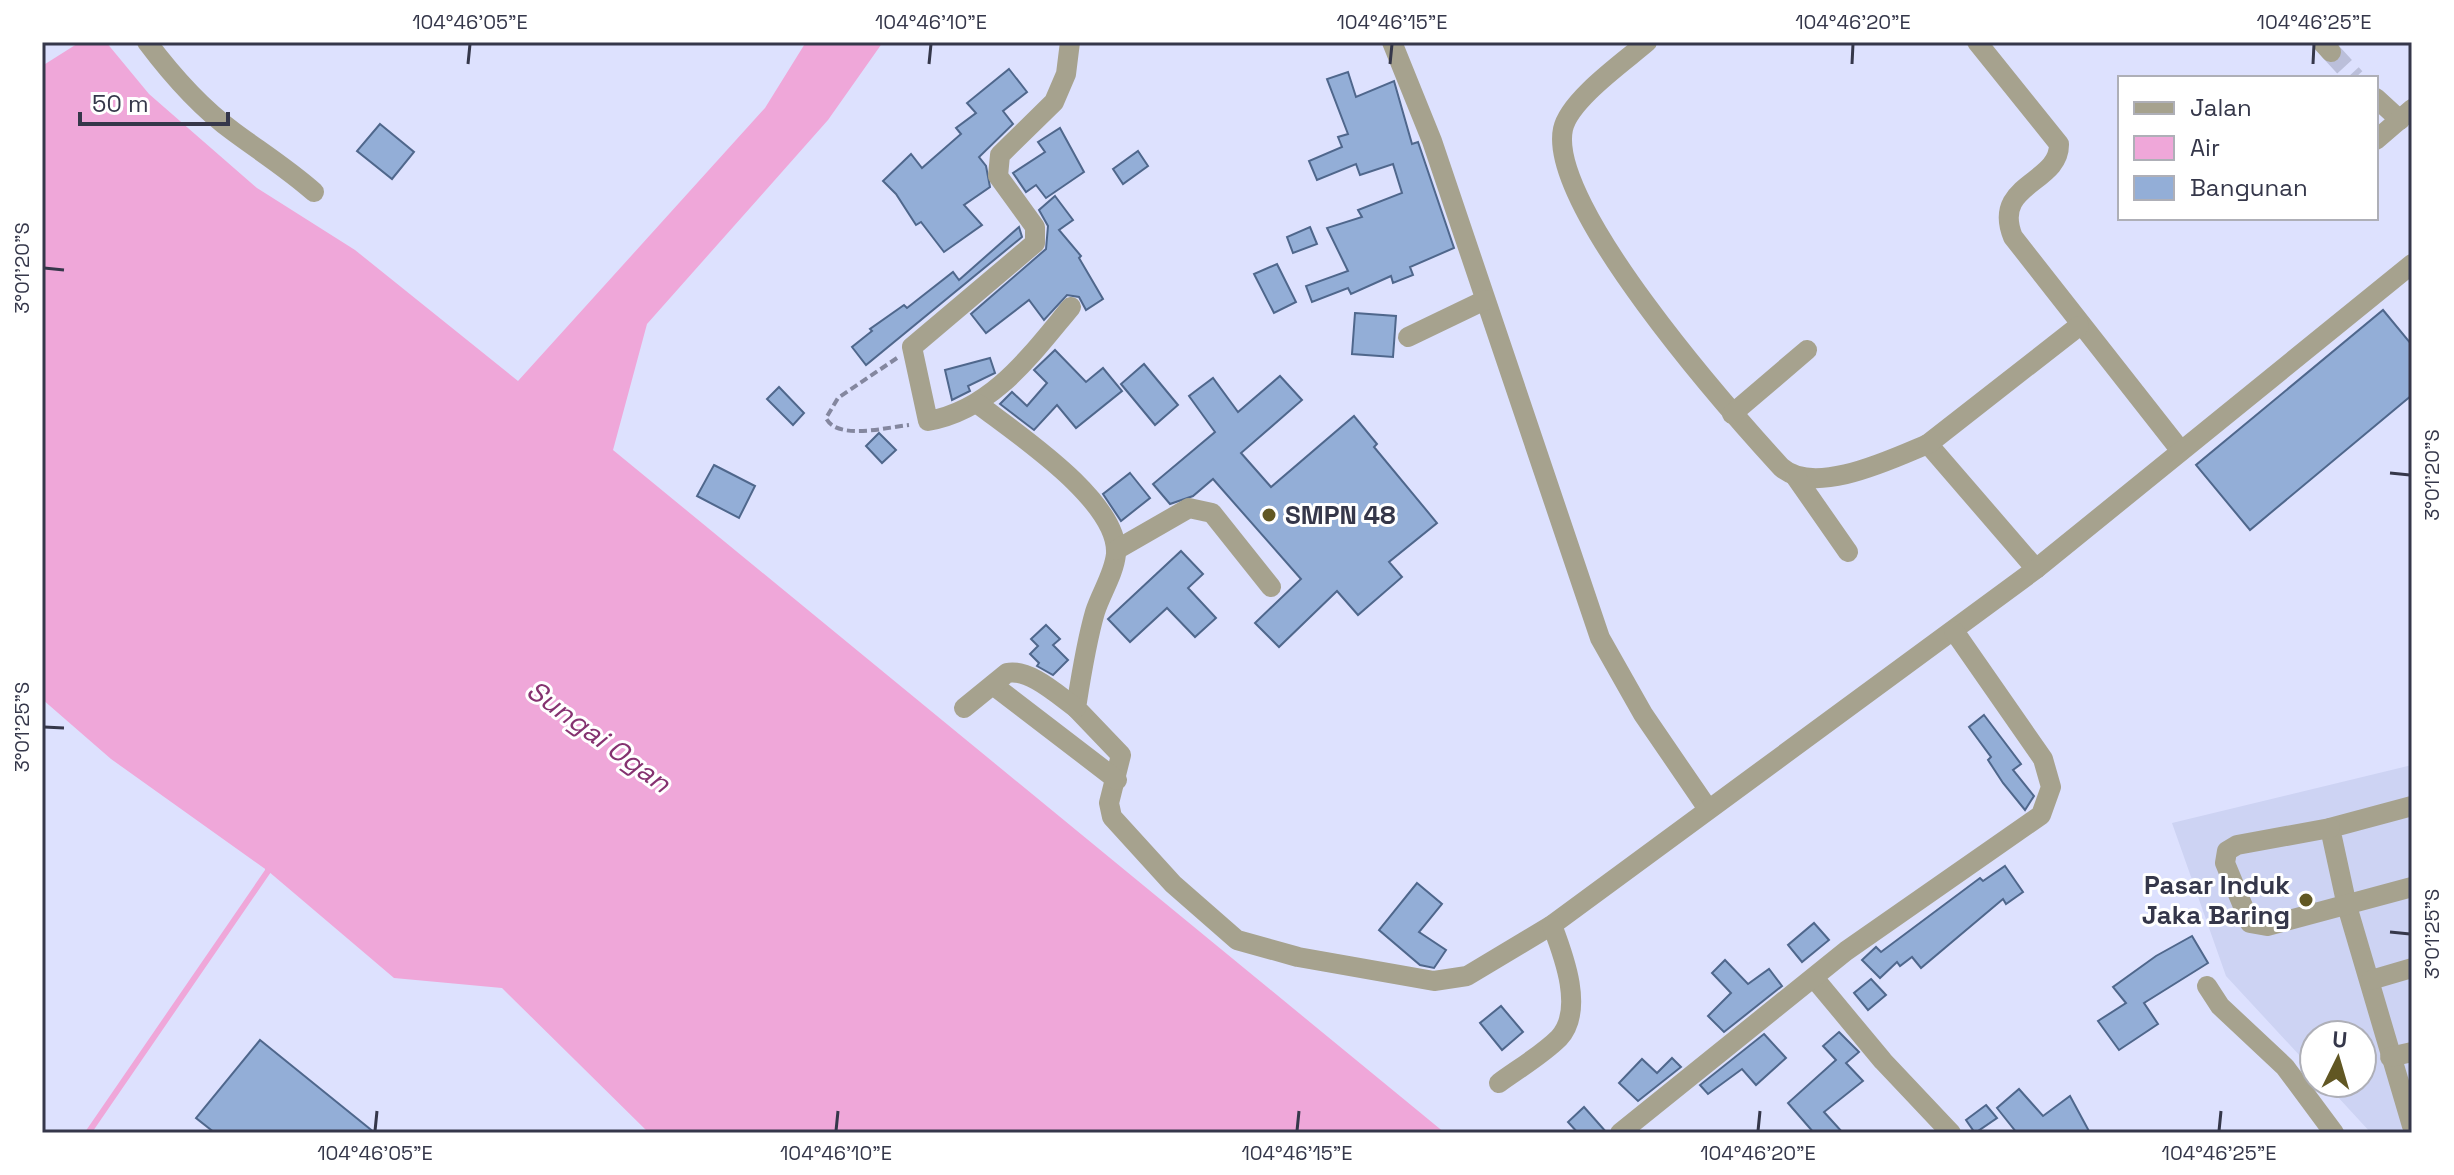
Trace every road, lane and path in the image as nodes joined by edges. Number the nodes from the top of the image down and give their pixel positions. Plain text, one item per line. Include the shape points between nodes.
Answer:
1 (147, 42) edge
2 (1070, 42) edge
3 (1392, 42) edge
4 (1647, 42) edge
5 (1977, 42) edge
6 (2378, 99) edge
7 (2406, 115) edge
8 (2378, 138) edge
9 (314, 192) dead end
10 (2412, 264) edge
11 (1485, 300) junction
12 (1071, 307) dead end
13 (2079, 326) junction
14 (1408, 337) dead end
15 (912, 347) junction
16 (1807, 350) dead end
17 (978, 404) junction
18 (1732, 414) junction
19 (928, 421) junction
20 (1928, 444) junction
21 (2181, 451) junction
22 (1795, 476) junction
23 (1116, 550) junction
24 (1848, 552) dead end
25 (2036, 569) junction
26 (1271, 587) dead end
27 (1954, 631) junction
28 (993, 685) junction
29 (964, 708) dead end
30 (1076, 708) junction
31 (1117, 780) junction
32 (2412, 806) edge
33 (1708, 809) junction
34 (2330, 828) junction
35 (2412, 887) edge
36 (2347, 906) junction
37 (1552, 925) junction
38 (2412, 968) edge
39 (1814, 978) junction
40 (2371, 980) junction
41 (2207, 986) dead end
42 (2412, 1052) edge
43 (2390, 1057) junction
44 (1499, 1083) dead end
45 (2412, 1126) edge
46 (1620, 1133) edge
47 (1951, 1133) edge
48 (2334, 1133) edge

1 - 9 street via 231,130
2 - 15 street via 1066,74 1054,102 1000,155 996,166 1035,227 1035,243
3 - 11 street via 1432,141
4 - 18 street via 1575,107 1563,129 1564,157 1607,245
5 - 13 street via 2057,138 2054,161 2017,195 2008,220 2013,237
6 - 7 street
7 - 8 street
10 - 21 street
11 - 14 street
11 - 33 street via 1600,638 1643,714
12 - 17 street
13 - 20 street
13 - 21 street
15 - 19 street
15 - 19 path via 838,398 826,418 837,428 861,431
16 - 18 street
17 - 19 street
17 - 23 street via 1081,489 1108,524
18 - 22 street
20 - 22 street via 1855,471 1817,479
20 - 25 street
21 - 25 street
22 - 24 street
23 - 26 street via 1189,508 1202,509 1212,513
23 - 30 street via 1085,651
25 - 27 street
27 - 33 street
27 - 39 street via 2043,759 2051,787 2046,807 2019,833
28 - 29 street
28 - 30 street via 1014,672
28 - 31 street
30 - 31 street via 1119,749
31 - 37 street via 1109,803 1112,817 1224,932 1250,945 1434,981 1467,976
32 - 34 street
33 - 37 street
34 - 36 street
34 - 36 street via 2237,845 2227,851 2225,863 2244,916 2254,925
35 - 36 street
36 - 40 street
37 - 44 street via 1570,985 1566,1024 1558,1038
38 - 40 street
39 - 46 street
39 - 47 street
40 - 43 street
41 - 48 street via 2220,1006 2285,1067
42 - 43 street
43 - 45 street

